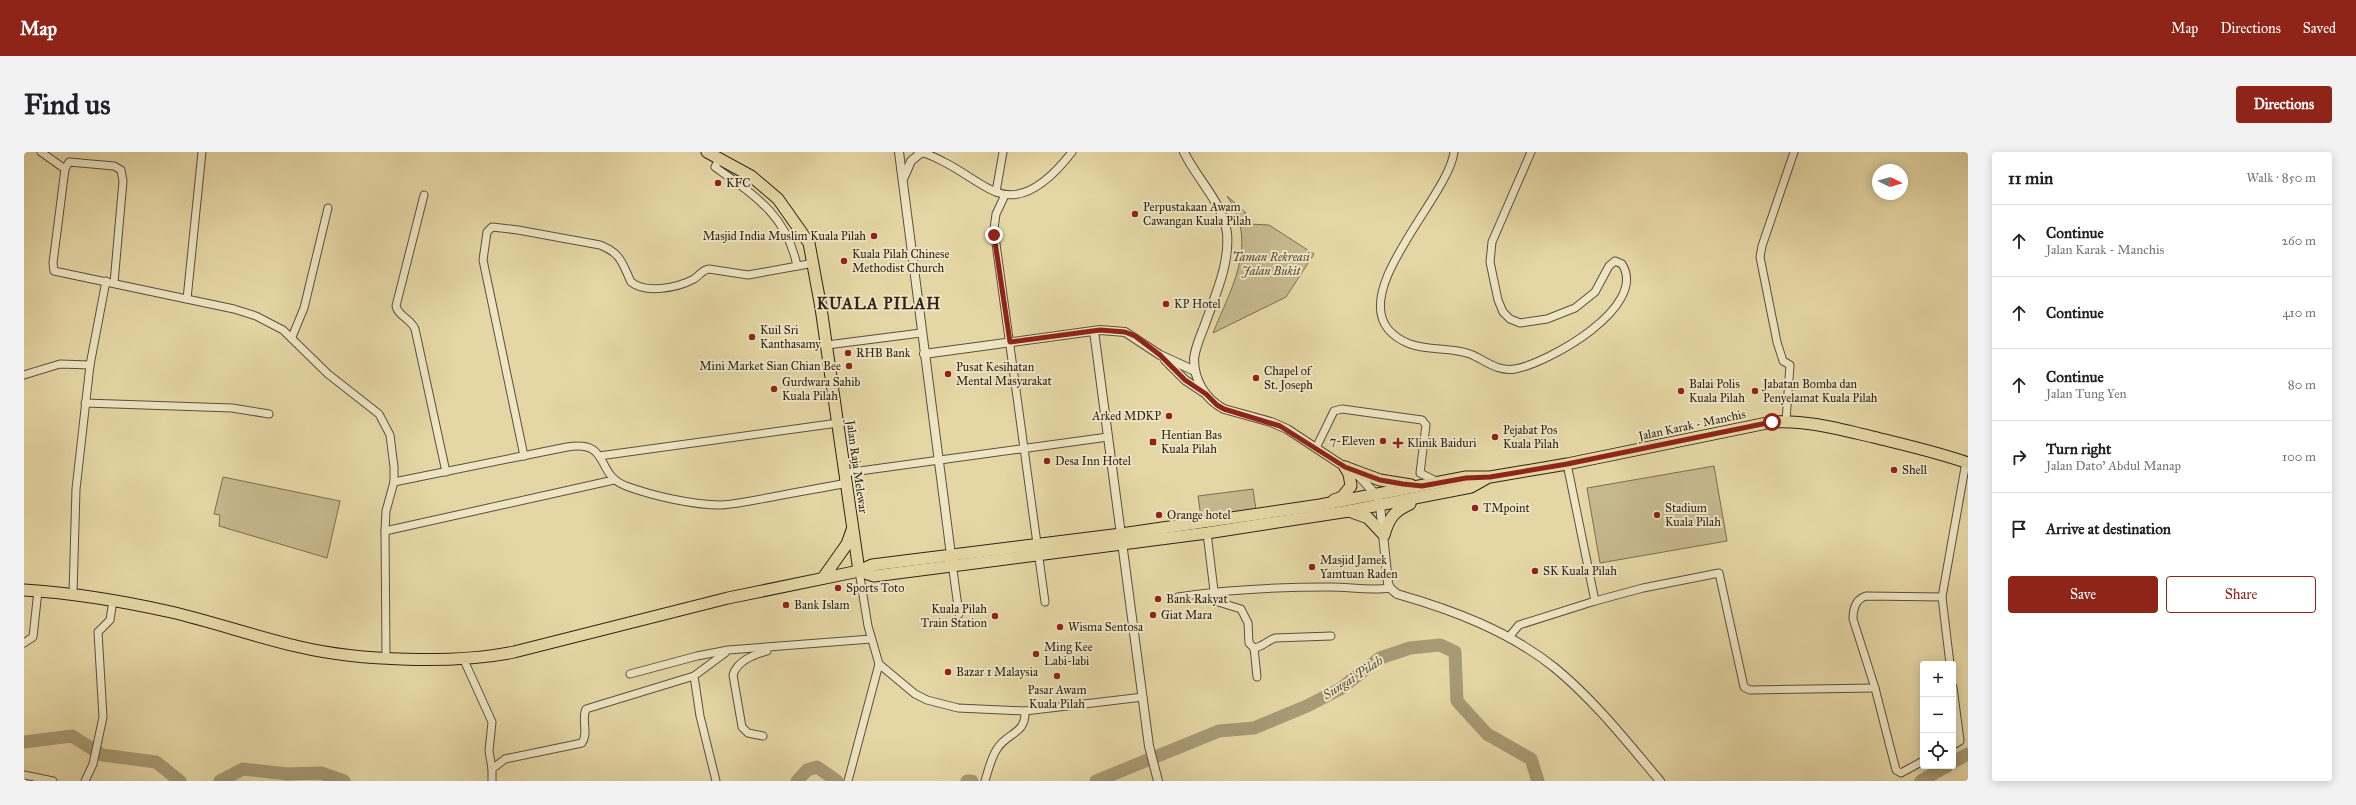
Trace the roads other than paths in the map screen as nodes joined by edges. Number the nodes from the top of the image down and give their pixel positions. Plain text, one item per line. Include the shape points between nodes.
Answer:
1 (41, 152) edge
2 (202, 152) edge
3 (707, 152) edge
4 (899, 152) edge
5 (923, 152) edge
6 (1003, 152) edge
7 (1072, 152) edge
8 (1184, 152) edge
9 (1454, 152) edge
10 (1531, 152) edge
11 (1794, 152) edge
12 (719, 159) junction
13 (65, 169) junction
14 (903, 192) junction
15 (996, 192) junction
16 (1006, 194) junction
17 (424, 195) dead end
18 (328, 208) dead end
19 (814, 263) junction
20 (797, 266) junction
21 (106, 281) junction
22 (114, 283) junction
23 (187, 299) junction
24 (1094, 331) junction
25 (921, 333) junction
26 (292, 337) junction
27 (1010, 342) junction
28 (827, 345) junction
29 (924, 354) junction
30 (1160, 355) junction
31 (90, 365) junction
32 (1195, 371) junction
33 (24, 375) edge
34 (1206, 394) junction
35 (85, 404) junction
36 (269, 414) dead end
37 (1786, 421) junction
38 (838, 423) junction
39 (1108, 437) junction
40 (1316, 448) junction
41 (1025, 449) junction
42 (524, 456) junction
43 (599, 456) junction
44 (938, 460) junction
45 (1967, 462) edge
46 (1567, 464) junction
47 (1345, 467) junction
48 (446, 472) junction
49 (1490, 477) junction
50 (846, 478) junction
51 (614, 480) junction
52 (394, 482) junction
53 (1440, 482) junction
54 (1422, 486) junction
55 (1422, 497) junction
56 (1378, 500) junction
57 (1320, 505) junction
58 (1349, 510) junction
59 (853, 528) junction
60 (385, 531) junction
61 (1207, 533) junction
62 (1384, 535) junction
63 (1122, 539) junction
64 (1038, 550) junction
65 (951, 560) junction
66 (859, 571) junction
67 (823, 578) junction
68 (1390, 588) junction
69 (24, 590) edge
70 (38, 591) junction
71 (1214, 591) junction
72 (73, 594) junction
73 (1178, 597) dead end
74 (1942, 597) junction
75 (113, 600) junction
76 (1595, 601) junction
77 (1045, 602) dead end
78 (959, 614) dead end
79 (1331, 636) dead end
80 (1509, 637) junction
81 (871, 639) junction
82 (24, 643) edge
83 (780, 647) junction
84 (1254, 648) junction
85 (728, 650) junction
86 (386, 657) junction
87 (463, 658) junction
88 (1950, 661) edge
89 (879, 664) junction
90 (630, 674) dead end
91 (694, 676) junction
92 (1257, 677) dead end
93 (1875, 688) junction
94 (1142, 697) junction
95 (1954, 697) edge
96 (1024, 711) junction
97 (763, 736) dead end
98 (1956, 743) edge
99 (1920, 763) edge
100 (492, 769) junction
101 (24, 775) edge
102 (53, 781) edge
103 (85, 781) edge
104 (492, 781) edge
105 (716, 781) edge
106 (848, 781) edge
107 (985, 781) edge
108 (1158, 781) edge
109 (1660, 781) edge

1 - 13 street
2 - 23 street
3 - 12 main road, Jalan Raja Melewar
4 - 14 street
5 - 14 street via 911,160 906,170
5 - 15 street
6 - 15 street
7 - 16 street via 1036,187 1018,194
8 - 32 street via 1221,214 1227,243 1218,287 1196,349
9 - 10 street via 1451,168 1404,243 1385,283 1381,305 1382,317 1394,335 1410,344 1464,353 1492,366 1506,369 1536,362 1589,332 1604,321 1615,308 1623,295 1626,282 1624,267 1615,261 1611,263 1595,292 1575,308 1547,319 1520,322 1510,319 1503,312 1490,262 1492,242
11 - 37 street via 1760,257 1776,342 1783,361 1790,365
12 - 19 main road, Jalan Raja Melewar via 751,176 778,200 809,243
12 - 20 street via 715,167 751,193 786,231
13 - 21 street via 53,270
13 - 22 street via 69,162 75,162 114,166 121,170 123,181
14 - 25 street
15 - 16 street
16 - 27 street via 996,214 994,229
17 - 48 street via 396,306 400,314 412,323 415,329
18 - 26 street via 304,308
19 - 20 street
19 - 28 main road, Jalan Raja Melewar
20 - 42 street via 748,275 709,269 703,270 694,279 660,289 648,289 631,282 623,262 611,250 492,227 487,232 483,260
21 - 22 street
21 - 31 street
22 - 23 street
23 - 26 street via 256,316 276,325
24 - 27 street
24 - 30 street via 1125,332 1135,336
24 - 39 street
25 - 28 street
25 - 29 street
26 - 52 street via 328,374 380,414 392,443
27 - 29 street
27 - 41 street
28 - 38 main road, Jalan Raja Melewar
29 - 44 street
30 - 32 street
30 - 34 street via 1185,380
31 - 33 street via 60,364
31 - 35 street
32 - 34 street
34 - 40 street via 1224,409 1280,426
35 - 36 street via 232,408
35 - 72 street via 74,507
37 - 45 main road, Jalan Karak - Manchis via 1827,426
37 - 46 main road, Jalan Karak - Manchis
38 - 43 street
38 - 50 main road, Jalan Raja Melewar
39 - 41 street
39 - 63 street
40 - 47 street
40 - 53 street via 1334,411 1349,410 1422,420 1426,425 1420,474
41 - 44 street
41 - 64 street
42 - 43 street via 584,445 591,447
42 - 48 street
43 - 51 street
44 - 50 street
44 - 65 street
45 - 74 street
46 - 49 main road, Jalan Karak - Manchis
46 - 76 street
47 - 54 main road via 1380,480
47 - 56 street via 1360,478
47 - 57 main road via 1351,480 1348,491 1342,497
48 - 52 street
49 - 53 main road
49 - 55 main road via 1471,487
50 - 51 street via 720,505 644,492
50 - 59 main road, Jalan Raja Melewar
51 - 60 street
52 - 60 street via 386,511
53 - 54 main road
54 - 56 main road
55 - 56 main road
55 - 62 main road via 1396,510
56 - 57 main road
56 - 58 main road
56 - 62 street
57 - 63 main road
58 - 61 main road
58 - 62 main road via 1368,518
59 - 66 main road, Jalan Raja Melewar
59 - 67 main road via 847,544
60 - 86 street
61 - 63 main road
61 - 71 street
62 - 68 street
63 - 64 main road
63 - 94 street
64 - 65 main road
64 - 77 street
65 - 66 main road via 872,565
65 - 78 street
66 - 67 main road
66 - 81 street
67 - 87 main road via 728,598 514,652
68 - 71 street via 1379,590 1331,587
68 - 80 street via 1397,594 1449,610
69 - 70 main road
70 - 72 main road
70 - 82 street via 32,637
71 - 73 street
71 - 84 street via 1218,602 1240,609 1248,623 1249,643
72 - 75 main road
74 - 88 street
74 - 93 street via 1866,596 1858,601 1853,619
75 - 86 main road via 172,612 300,647 342,654
75 - 103 street via 110,620 98,632 103,711 98,747
76 - 80 street via 1519,625
76 - 93 street via 1643,588 1719,573 1744,687 1750,690
79 - 84 street via 1275,638
80 - 109 street via 1554,667 1585,695
81 - 83 street
81 - 89 street
83 - 85 street
83 - 97 street via 757,653 742,662 733,675 742,727 748,733
84 - 92 street
85 - 90 street
85 - 91 street
86 - 87 main road
87 - 100 street via 492,722 489,751
89 - 96 street via 915,694 927,700 958,708
89 - 106 street
91 - 100 street via 586,709 585,738 580,745 505,759
91 - 105 street via 700,716
93 - 99 street via 1896,770 1901,773
94 - 96 street
94 - 108 street via 1149,746
95 - 98 street via 1960,741
96 - 107 street via 1025,721 1022,728 1001,743 994,753
100 - 104 street
101 - 102 street

